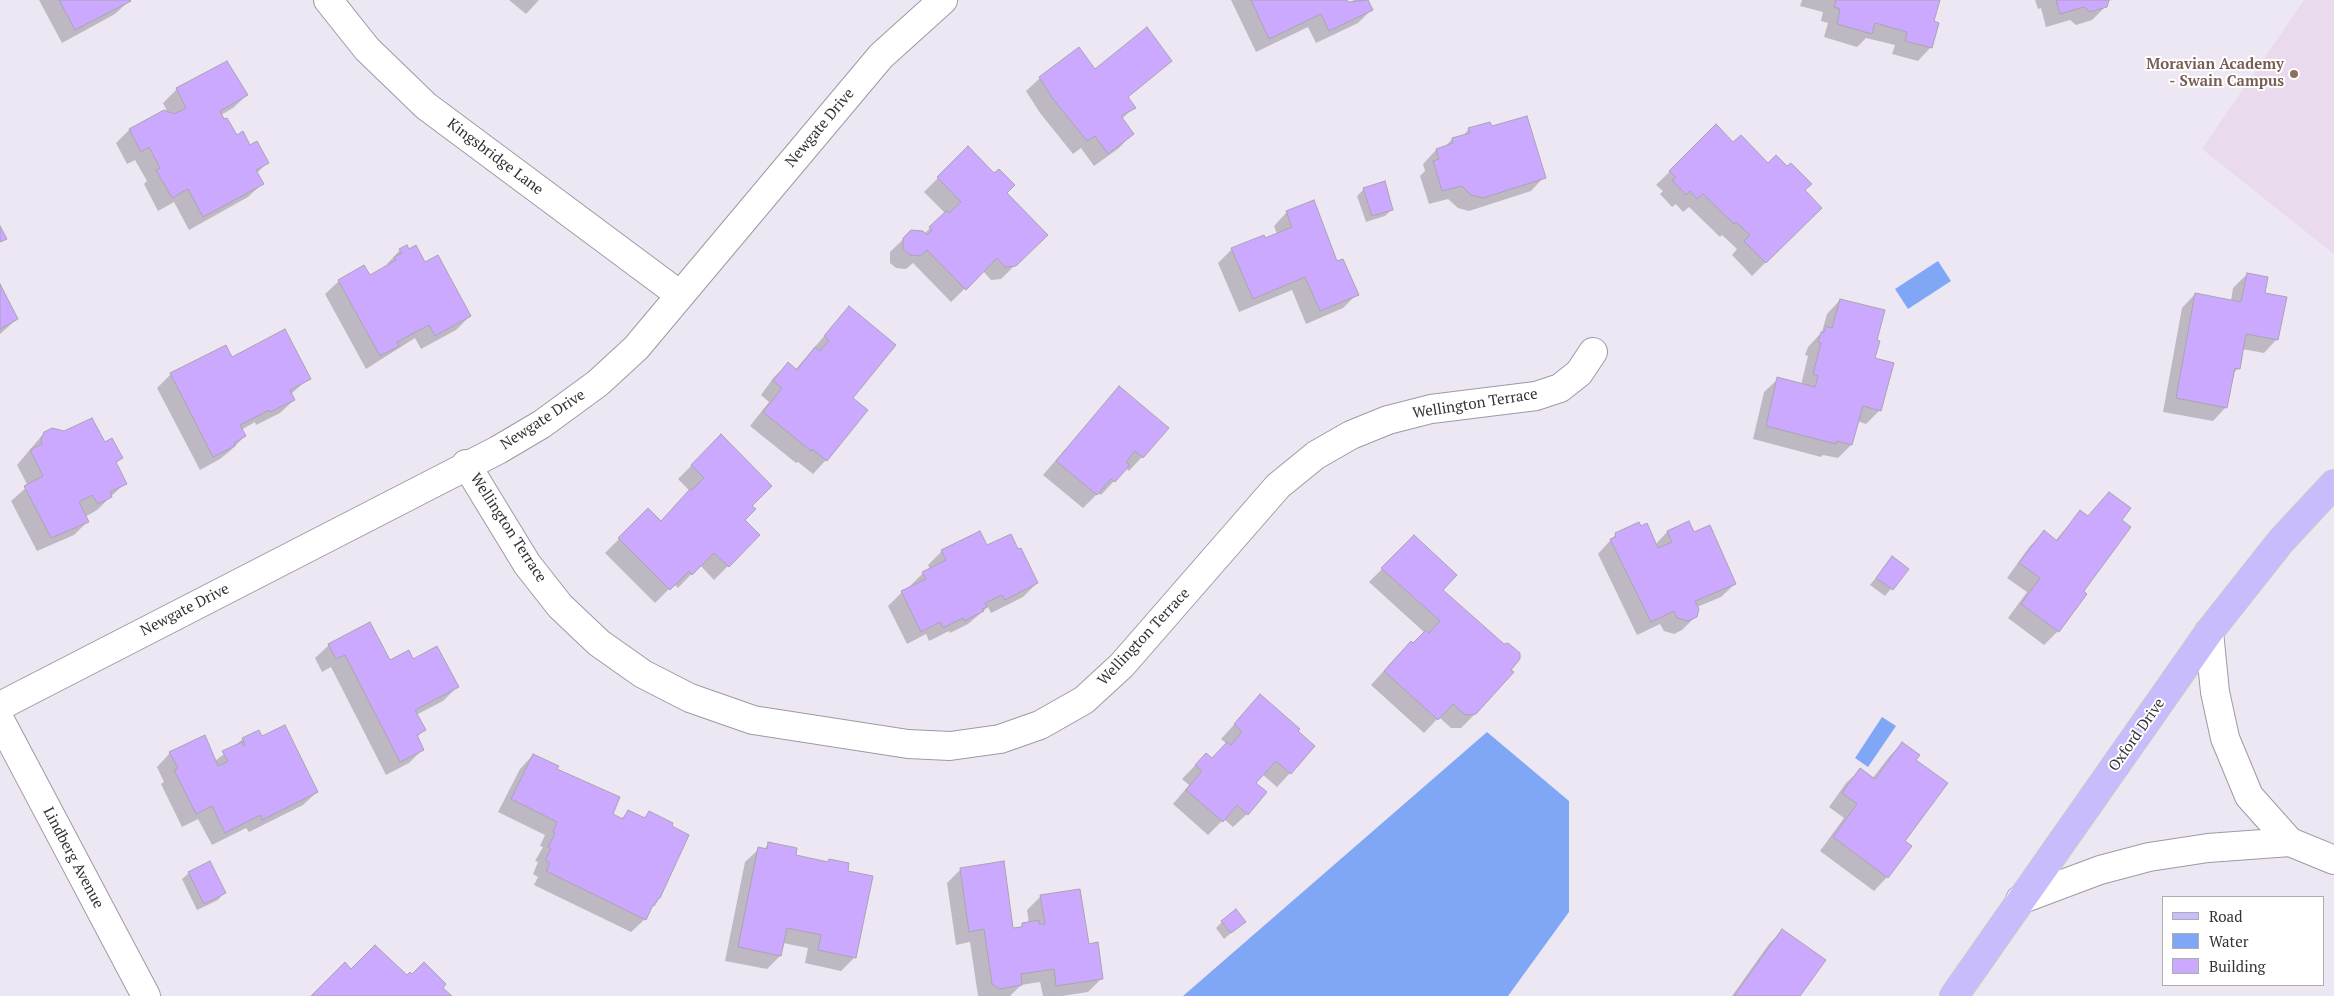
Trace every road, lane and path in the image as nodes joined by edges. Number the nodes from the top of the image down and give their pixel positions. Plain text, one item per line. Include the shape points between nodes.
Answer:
1 (328, 0) edge
2 (943, 0) edge
3 (680, 294) junction
4 (1593, 352) dead end
5 (466, 464) junction
6 (2334, 484) edge
7 (2209, 632) junction
8 (0, 706) edge
9 (0, 720) edge
10 (2290, 842) junction
11 (2334, 860) edge
12 (2020, 900) junction
13 (146, 996) edge
14 (1954, 996) edge

1 - 3 street, Kingsbridge Lane via 367,49 426,106
2 - 3 street, Newgate Drive via 881,56
3 - 5 street, Newgate Drive via 636,348 598,383 542,424 498,450
4 - 5 street, Wellington Terrace via 1579,373 1560,388 1536,396 1431,409 1388,420 1351,435 1316,455 1278,486 1122,666 1084,700 1040,725 1000,739 950,746 908,744 753,720 690,698 643,674 599,643 560,606 527,564
5 - 8 street, Newgate Drive
6 - 7 main road, Oxford Drive via 2281,541
7 - 10 street via 2224,738 2249,796
7 - 12 main road, Oxford Drive
9 - 13 street, Lindberg Avenue
10 - 11 street
10 - 12 street via 2208,848 2149,857 2100,870
12 - 14 main road, Oxford Drive

